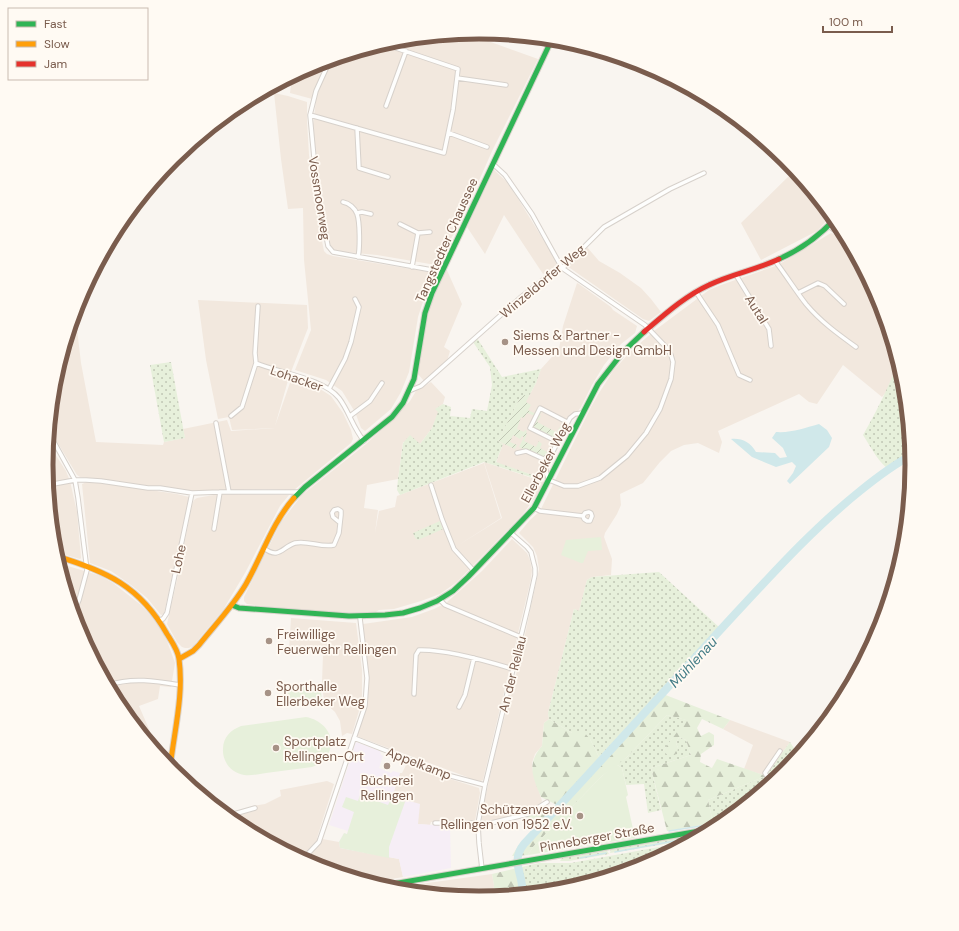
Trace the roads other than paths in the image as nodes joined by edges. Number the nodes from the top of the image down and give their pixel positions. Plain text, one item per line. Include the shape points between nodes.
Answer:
1 (549, 45) edge
2 (395, 47) edge
3 (406, 51) junction
4 (327, 67) edge
5 (457, 78) junction
6 (506, 85) dead end
7 (386, 106) dead end
8 (310, 115) junction
9 (357, 128) junction
10 (449, 133) junction
11 (487, 147) dead end
12 (493, 164) junction
13 (704, 173) dead end
14 (388, 177) dead end
15 (343, 202) dead end
16 (357, 214) junction
17 (371, 214) dead end
18 (400, 224) dead end
19 (829, 226) joint
20 (835, 230) edge
21 (430, 232) dead end
22 (418, 233) junction
23 (358, 257) junction
24 (775, 261) junction
25 (412, 267) junction
26 (562, 268) junction
27 (440, 274) junction
28 (736, 275) junction
29 (696, 292) junction
30 (798, 293) junction
31 (355, 299) dead end
32 (844, 304) dead end
33 (258, 306) dead end
34 (648, 327) junction
35 (771, 346) dead end
36 (856, 347) dead end
37 (256, 363) junction
38 (750, 380) dead end
39 (382, 383) dead end
40 (329, 389) junction
41 (409, 391) junction
42 (583, 413) junction
43 (231, 416) dead end
44 (350, 416) junction
45 (568, 422) junction
46 (216, 423) dead end
47 (364, 441) junction
48 (54, 442) edge
49 (558, 442) junction
50 (517, 454) dead end
51 (548, 461) junction
52 (75, 480) junction
53 (549, 480) junction
54 (54, 484) edge
55 (431, 485) dead end
56 (220, 492) junction
57 (229, 492) junction
58 (299, 492) junction
59 (192, 493) junction
60 (534, 508) junction
61 (584, 516) dead end
62 (340, 522) dead end
63 (214, 529) dead end
64 (511, 533) junction
65 (264, 548) junction
66 (63, 558) edge
67 (86, 565) junction
68 (474, 571) junction
69 (439, 599) junction
70 (76, 604) edge
71 (232, 605) junction
72 (360, 618) junction
73 (159, 620) junction
74 (521, 637) junction
75 (474, 658) junction
76 (179, 659) junction
77 (513, 669) junction
78 (113, 684) edge
79 (180, 685) junction
80 (414, 694) dead end
81 (459, 707) dead end
82 (354, 738) junction
83 (780, 752) dead end
84 (171, 760) edge
85 (769, 779) edge
86 (485, 785) junction
87 (547, 802) dead end
88 (255, 808) dead end
89 (234, 814) edge
90 (435, 823) dead end
91 (478, 824) junction
92 (699, 831) edge
93 (307, 855) edge
94 (482, 869) junction
95 (395, 884) edge

1 - 12 main road, Tangstedter Chaussee
2 - 3 street
3 - 5 street via 458,69
3 - 7 street
4 - 8 street, Vossmoorweg via 316,91
5 - 6 street
5 - 10 street
8 - 9 street
8 - 23 street, Vossmoorweg via 317,190 328,246 333,252
9 - 10 street via 444,153
9 - 14 street via 359,168
10 - 11 street
12 - 26 street via 505,175 532,214
12 - 27 main road, Tangstedter Chaussee
13 - 26 street, Winzeldorfer Weg via 670,189 604,227
15 - 16 street via 349,203
16 - 17 street
16 - 23 street via 360,251
18 - 22 street
19 - 20 street
19 - 24 main road, Ellerbeker Weg via 815,238
21 - 22 street
22 - 25 street
23 - 25 street, Vossmoorweg
24 - 28 main road, Ellerbeker Weg
24 - 30 street
25 - 27 street, Vossmoorweg
26 - 34 street
26 - 41 street, Winzeldorfer Weg via 520,298 422,386
27 - 41 main road, Tangstedter Chaussee via 425,314 417,369
28 - 29 main road, Ellerbeker Weg
28 - 35 street, Autal via 769,329
29 - 34 main road, Ellerbeker Weg
29 - 38 street via 718,325 739,375
30 - 32 street via 818,283 825,286
30 - 36 street via 835,333
31 - 40 street via 359,307 352,342
33 - 37 street, Lohacker
34 - 42 main road, Ellerbeker Weg via 609,367
34 - 53 street via 666,347 673,362 666,397 646,433 620,462 592,482 571,487
37 - 40 street, Lohacker
37 - 43 street, Lohacker via 242,407
39 - 44 street via 370,402
40 - 44 street, Lohacker via 344,404
41 - 47 main road, Tangstedter Chaussee via 392,417
42 - 45 street via 572,415
42 - 53 main road, Ellerbeker Weg
44 - 47 street, Lohacker
45 - 49 street
45 - 49 street via 540,408 530,428
46 - 57 street
47 - 58 main road, Tangstedter Chaussee
48 - 52 street
49 - 51 street
50 - 51 street via 526,451
51 - 53 street via 546,472
52 - 54 street
52 - 59 street
52 - 67 street
53 - 60 main road, Ellerbeker Weg
55 - 68 street via 454,549
56 - 57 street
56 - 59 street
56 - 63 street
57 - 58 street
58 - 65 main road, Tangstedter Chaussee via 281,516
59 - 73 street, Lohe via 167,613
60 - 61 street via 540,511
60 - 64 main road, Ellerbeker Weg
62 - 65 street via 334,545 296,543 282,552 275,553
64 - 68 main road, Ellerbeker Weg
64 - 74 street, An der Rellau via 531,552 535,568 533,588
65 - 71 main road, Tangstedter Chaussee
66 - 67 main road
67 - 70 street via 85,579
67 - 73 main road via 103,572 124,586
68 - 69 main road, Ellerbeker Weg
69 - 72 main road, Ellerbeker Weg via 404,613
69 - 74 street via 445,605
71 - 72 main road, Ellerbeker Weg via 239,608
71 - 76 main road, Tangstedter Chaussee via 199,645
72 - 82 street via 367,678 365,706
73 - 76 main road
74 - 77 street, An der Rellau
75 - 77 street
75 - 80 street via 419,650 416,655
75 - 81 street via 465,695
76 - 79 main road
77 - 86 street, An der Rellau
78 - 79 street via 131,680
79 - 84 main road
82 - 86 street, Appelkamp via 451,776
82 - 93 street via 320,842
83 - 85 street via 765,773
86 - 91 street, An der Rellau
87 - 91 street via 528,814
88 - 89 street
90 - 91 street
91 - 94 street, An der Rellau
92 - 94 main road, Pinneberger Straße
94 - 95 main road, Pinneberger Straße

